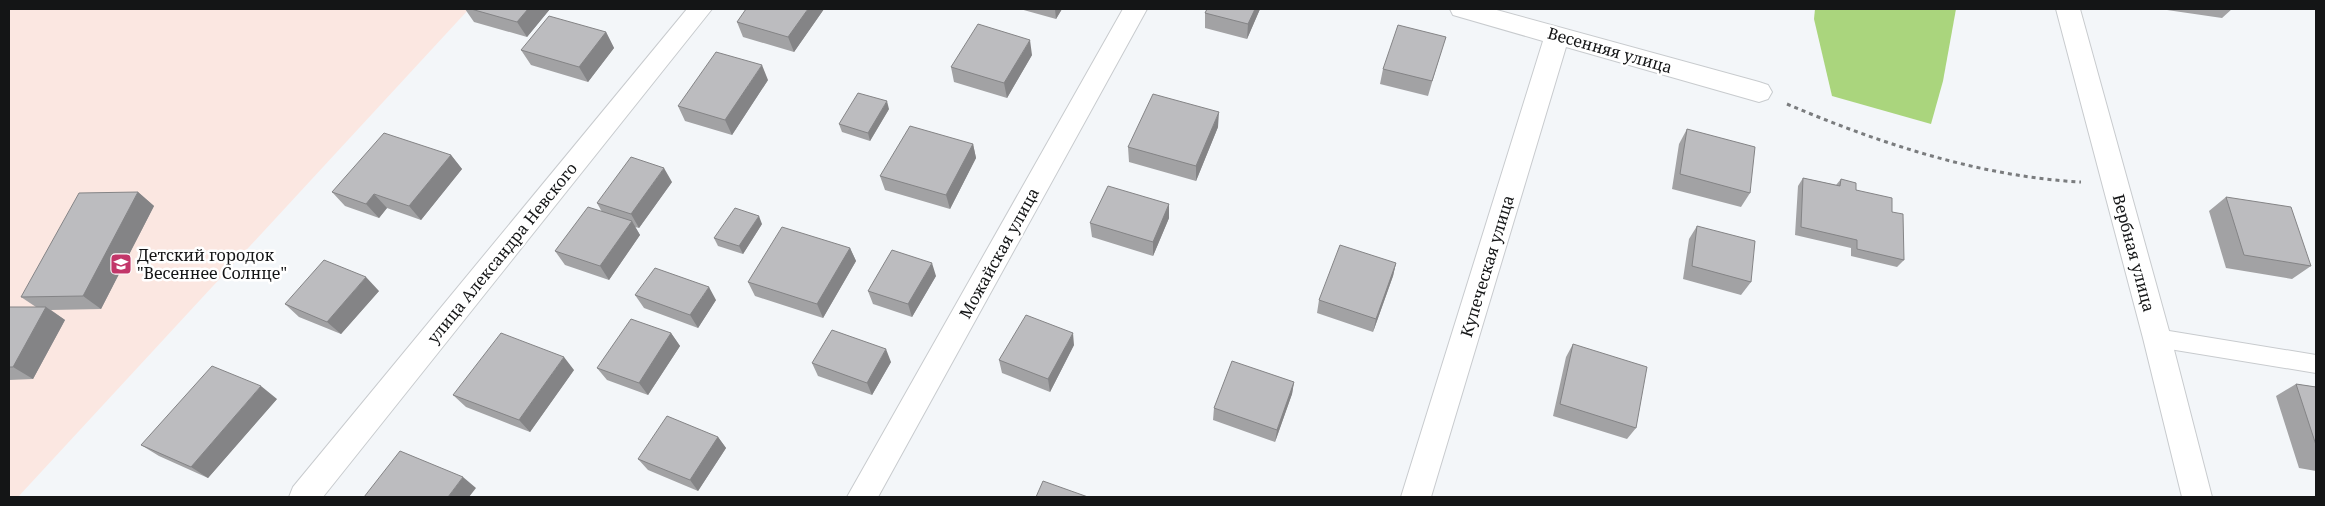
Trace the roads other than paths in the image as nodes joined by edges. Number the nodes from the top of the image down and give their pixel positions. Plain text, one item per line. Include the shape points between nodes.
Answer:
1 (700, 9) edge
2 (1135, 9) edge
3 (1462, 9) edge
4 (2068, 9) edge
5 (1558, 36) junction
6 (1759, 92) road end
7 (2157, 338) junction
8 (2316, 364) edge
9 (304, 497) edge
10 (862, 497) edge
11 (1416, 497) edge
12 (2197, 497) edge

1 - 9 street, улица Александра Невского
2 - 10 street, Можайская улица
3 - 5 street, Весенняя улица
4 - 7 street, Вербная улица
5 - 6 street, Весенняя улица
5 - 11 street, Купеческая улица
7 - 8 lane
7 - 12 street, Вербная улица

